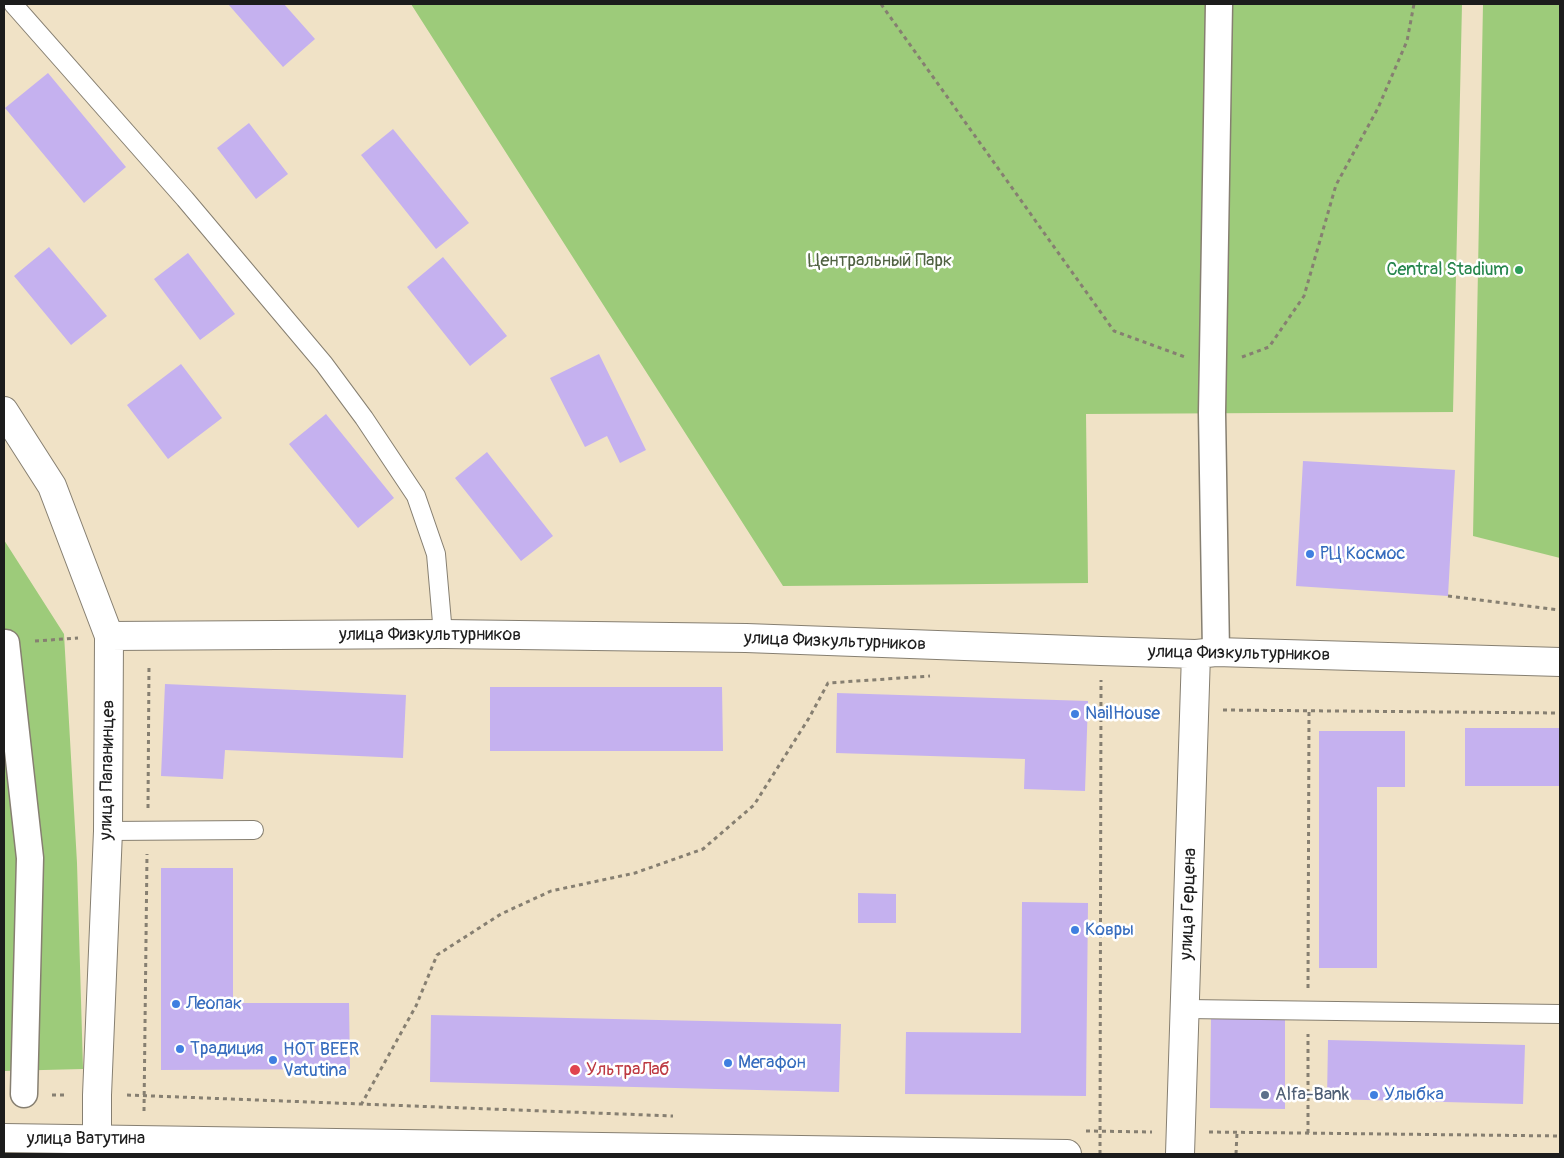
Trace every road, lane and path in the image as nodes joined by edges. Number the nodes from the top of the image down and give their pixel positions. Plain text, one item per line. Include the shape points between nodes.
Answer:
1 (13, 4) edge
2 (881, 4) edge
3 (1219, 4) edge
4 (1414, 4) edge
5 (1214, 368) junction
6 (4, 411) edge
7 (1448, 596) dead end
8 (1560, 610) edge
9 (443, 634) junction
10 (109, 636) junction
11 (149, 636) junction
12 (6, 642) joint
13 (1102, 652) junction
14 (1206, 653) junction
15 (1560, 662) edge
16 (932, 676) dead end
17 (1218, 710) dead end
18 (1310, 711) junction
19 (1560, 713) edge
20 (254, 830) dead end
21 (108, 831) junction
22 (148, 831) junction
23 (1299, 989) dead end
24 (1308, 989) junction
25 (1186, 1010) junction
26 (1308, 1010) junction
27 (1560, 1014) edge
28 (24, 1094) dead end
29 (146, 1095) dead end
30 (361, 1105) dead end
31 (1237, 1133) dead end
32 (1308, 1133) dead end
33 (4, 1138) edge
34 (98, 1146) edge
35 (1067, 1154) edge
36 (1100, 1154) edge
37 (1180, 1154) edge
38 (1236, 1154) edge

1 - 9 lane via 191,206 324,364 364,418 416,496 436,554
2 - 5 path via 1114,331
3 - 5 street
4 - 5 path via 1408,41 1378,108 1336,185 1304,296 1269,347
5 - 14 street
6 - 10 street, улица Папанинцев via 52,486
7 - 8 path
9 - 11 street, улица Физкультурников
9 - 13 street, улица Физкультурников via 746,638
10 - 11 street, улица Физкультурников
10 - 12 path
10 - 21 street, улица Папанинцев
11 - 22 path
12 - 28 street via 30,858
13 - 14 street, улица Физкультурников
13 - 36 path
14 - 15 street, улица Физкультурников
14 - 25 street, улица Герцена
16 - 30 path via 828,683 754,805 704,849 635,873 550,891 501,914 437,955 416,1006
17 - 18 path
18 - 19 path
18 - 24 path
20 - 22 lane
21 - 22 lane
21 - 34 street, улица Папанинцев via 97,1095
22 - 29 path
23 - 24 path
24 - 26 path
25 - 26 lane
25 - 37 street, улица Герцена
26 - 27 lane
26 - 32 path
31 - 38 path
33 - 34 street, улица Ватутина
34 - 35 street, улица Ватутина

